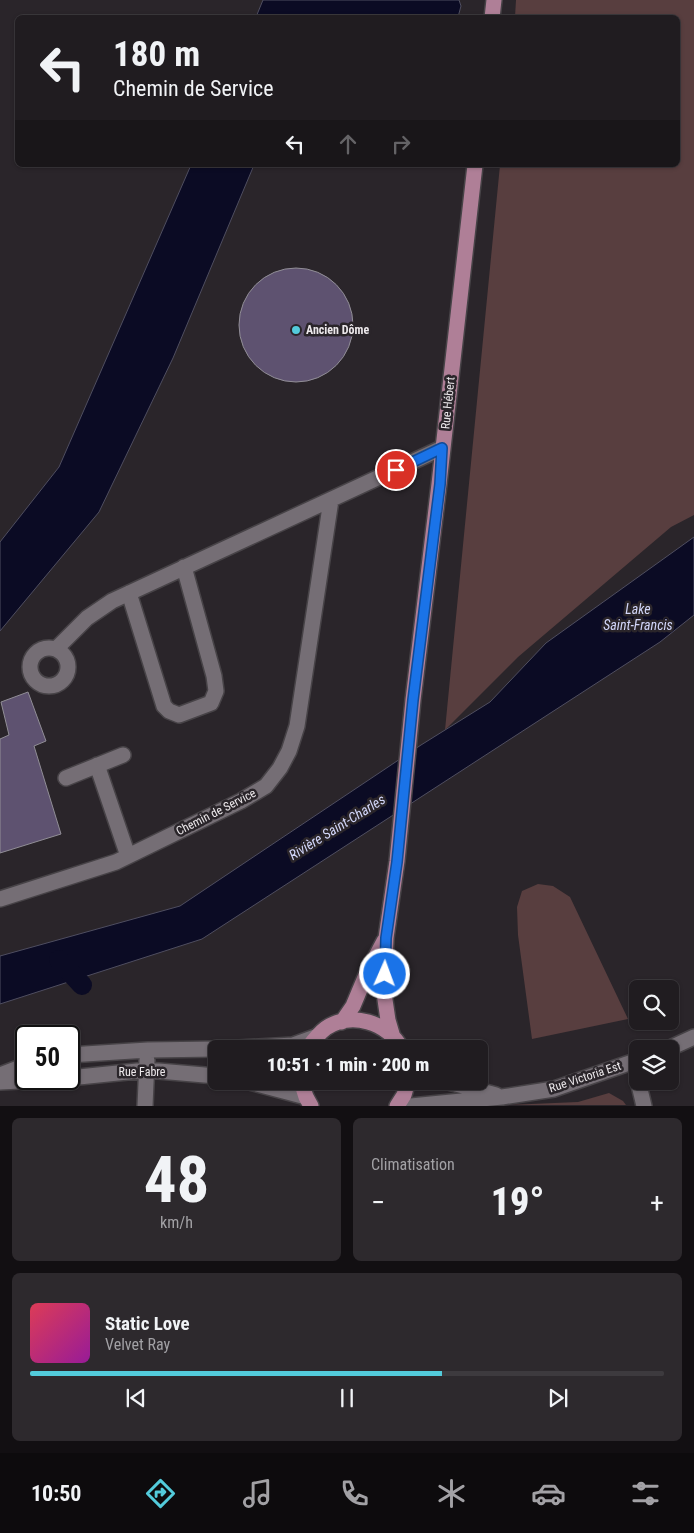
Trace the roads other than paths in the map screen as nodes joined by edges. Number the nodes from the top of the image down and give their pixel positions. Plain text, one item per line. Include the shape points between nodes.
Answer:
1 (494, 0) edge
2 (492, 15) edge
3 (475, 167) edge
4 (442, 448) junction
5 (331, 500) junction
6 (184, 567) junction
7 (129, 593) junction
8 (56, 649) dead end
9 (123, 755) dead end
10 (97, 765) junction
11 (66, 778) dead end
12 (128, 856) junction
13 (0, 899) edge
14 (386, 938) junction
15 (342, 1022) junction
16 (694, 1037) edge
17 (314, 1040) edge
18 (394, 1040) edge
19 (396, 1040) edge
20 (679, 1044) edge
21 (208, 1049) edge
22 (148, 1050) junction
23 (80, 1055) edge
24 (629, 1063) edge
25 (15, 1069) edge
26 (147, 1070) junction
27 (0, 1075) edge
28 (208, 1075) edge
29 (80, 1077) edge
30 (15, 1081) edge
31 (0, 1082) edge
32 (274, 1090) edge
33 (405, 1090) edge
34 (477, 1090) edge
35 (640, 1090) edge
36 (502, 1097) junction
37 (309, 1101) edge
38 (145, 1106) edge
39 (397, 1106) edge
40 (411, 1106) edge
41 (644, 1106) edge

1 - 2 main road
3 - 4 main road, Rue Hébert
4 - 5 street
4 - 14 main road, Rue Hébert
5 - 6 street
5 - 12 street, Chemin de Service via 297,726 280,768 266,786 241,801
6 - 7 street
6 - 7 street via 214,676 216,691 212,703 179,715 164,706
7 - 8 street via 87,618
9 - 10 street
10 - 11 street
10 - 12 street
12 - 13 street, Chemin de Service
14 - 15 main road, Rue Hébert
14 - 19 main road, Rue Hébert via 384,993 388,1020
15 - 17 main road via 327,1027
15 - 18 main road via 370,1022
16 - 20 street
21 - 22 street, Rue Fabre
22 - 23 street, Rue Fabre
22 - 26 street
24 - 36 street, Rue Victoria Est via 554,1089
25 - 27 street
26 - 28 street, Rue Fabre
26 - 29 street, Rue Fabre
26 - 38 street
30 - 31 street
32 - 37 street
33 - 39 main road
34 - 36 street, Rue Victoria Est
35 - 41 street
36 - 40 street, Rue Victoria Est

